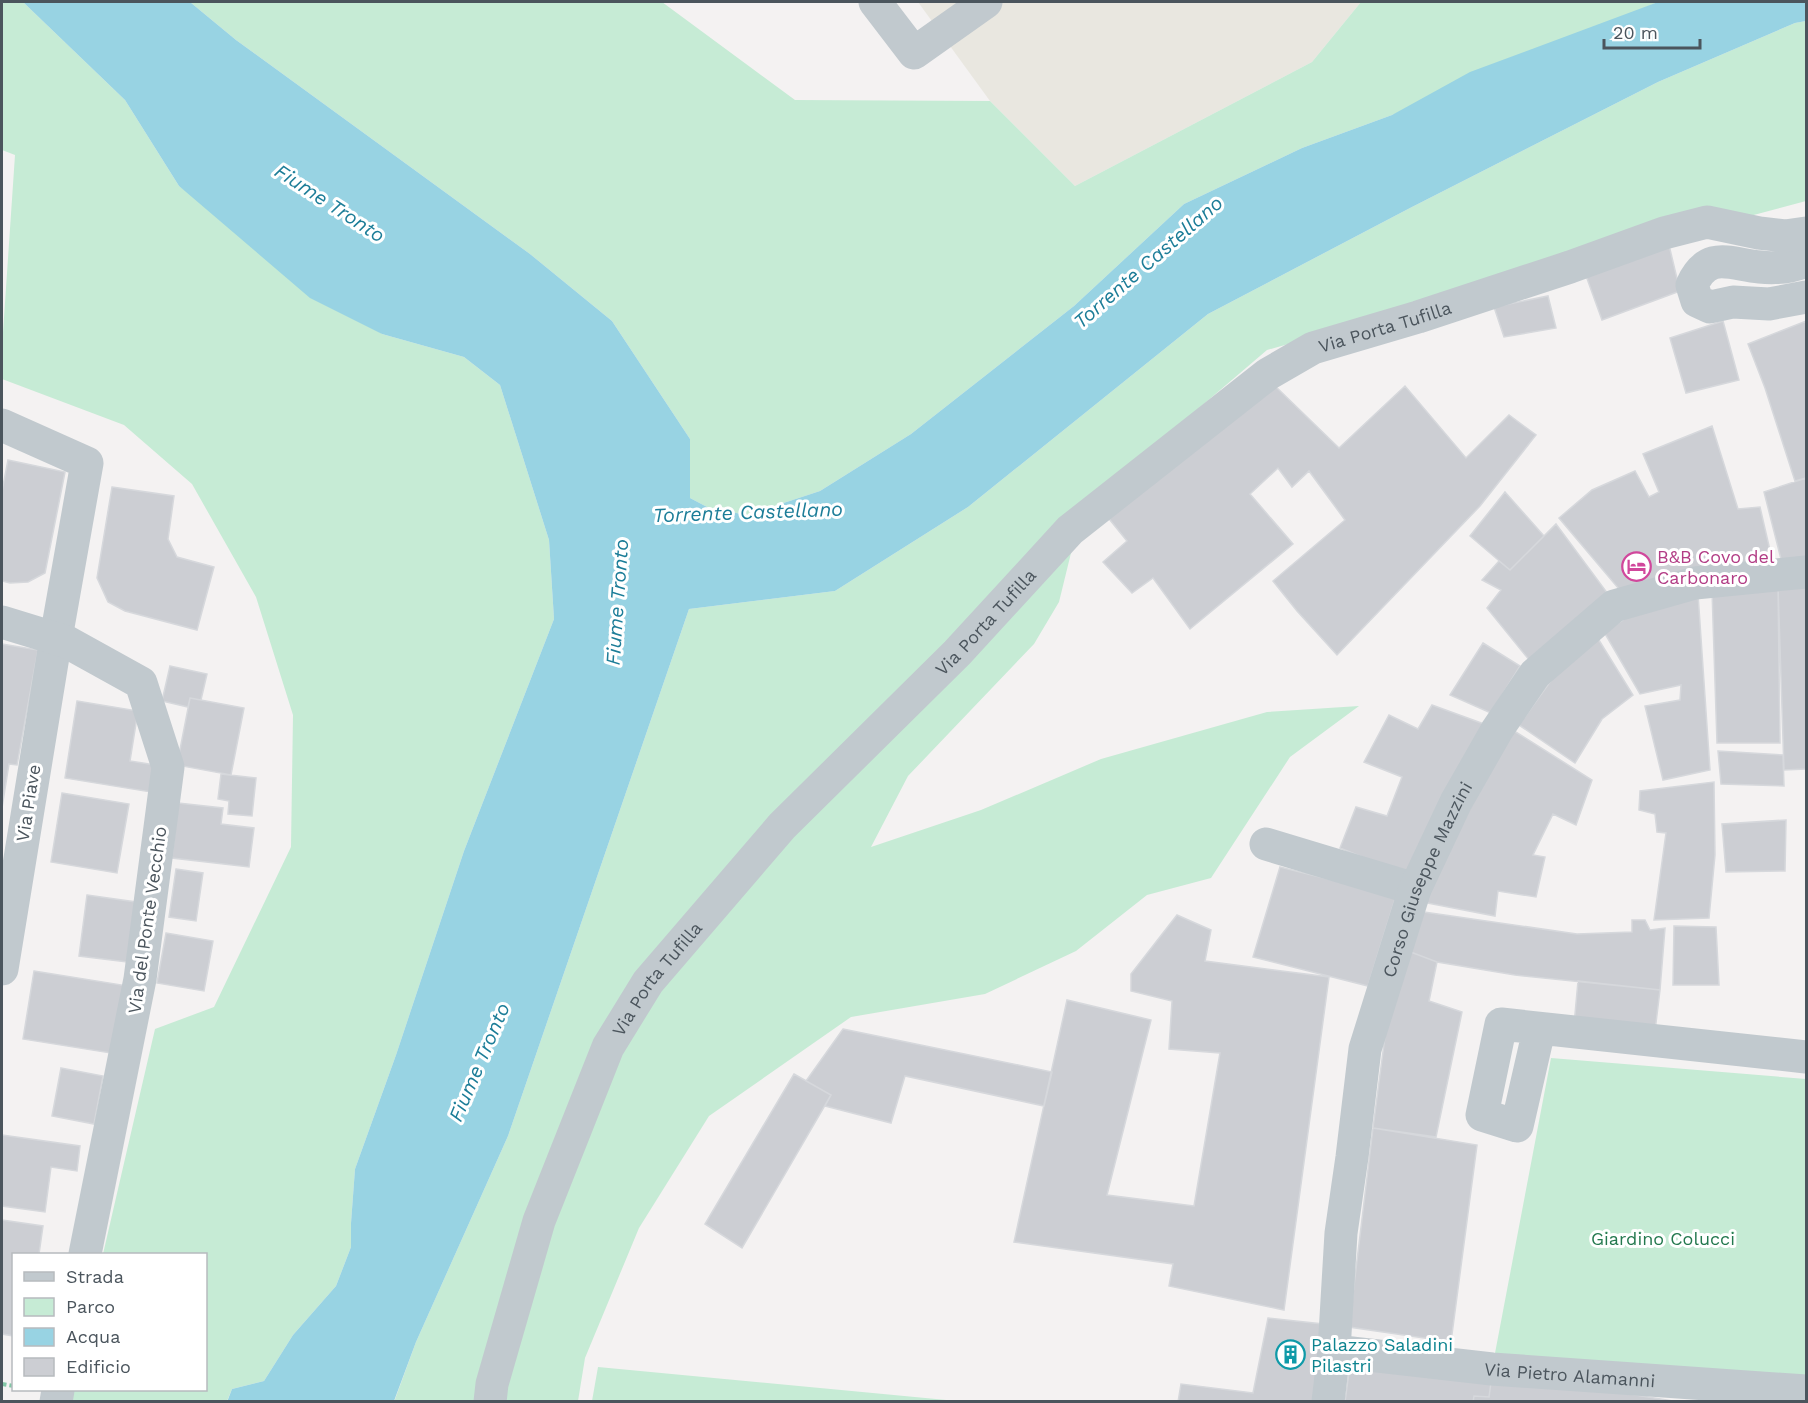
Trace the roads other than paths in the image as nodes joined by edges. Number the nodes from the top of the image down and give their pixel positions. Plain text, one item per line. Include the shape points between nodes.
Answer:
1 (875, 2) edge
2 (986, 2) edge
3 (1806, 233) edge
4 (1806, 261) edge
5 (1806, 297) edge
6 (2, 425) edge
7 (1806, 572) edge
8 (2, 622) edge
9 (56, 638) junction
10 (1266, 844) dead end
11 (1415, 889) junction
12 (8, 892) edge
13 (2, 969) edge
14 (1539, 1030) dead end
15 (1806, 1057) edge
16 (85, 1253) edge
17 (1334, 1351) junction
18 (1806, 1391) edge
19 (1733, 1394) edge
20 (490, 1401) edge
21 (1328, 1401) edge

1 - 2 street via 914,53
3 - 20 street, Via Porta Tufilla via 1777,235 1707,222 1313,348 1268,374 1070,530 957,653 782,826 648,982 608,1047 539,1221
4 - 5 street via 1789,268 1714,262 1699,270 1692,285 1697,302 1710,307 1733,302 1769,304
6 - 9 street, Via Piave via 87,463
7 - 11 street, Corso Giuseppe Mazzini via 1695,583 1614,606 1535,674 1456,802
8 - 9 street, Via del Ponte Vecchio
9 - 12 street, Via Piave
9 - 16 street, Via del Ponte Vecchio via 141,683 168,768 140,979
10 - 11 street
11 - 17 street, Corso Giuseppe Mazzini via 1365,1049 1341,1233
12 - 13 street, Via Piave
14 - 15 street
17 - 19 street, Via Pietro Alamanni
17 - 21 street, Corso Giuseppe Mazzini
18 - 19 street, Via Pietro Alamanni

